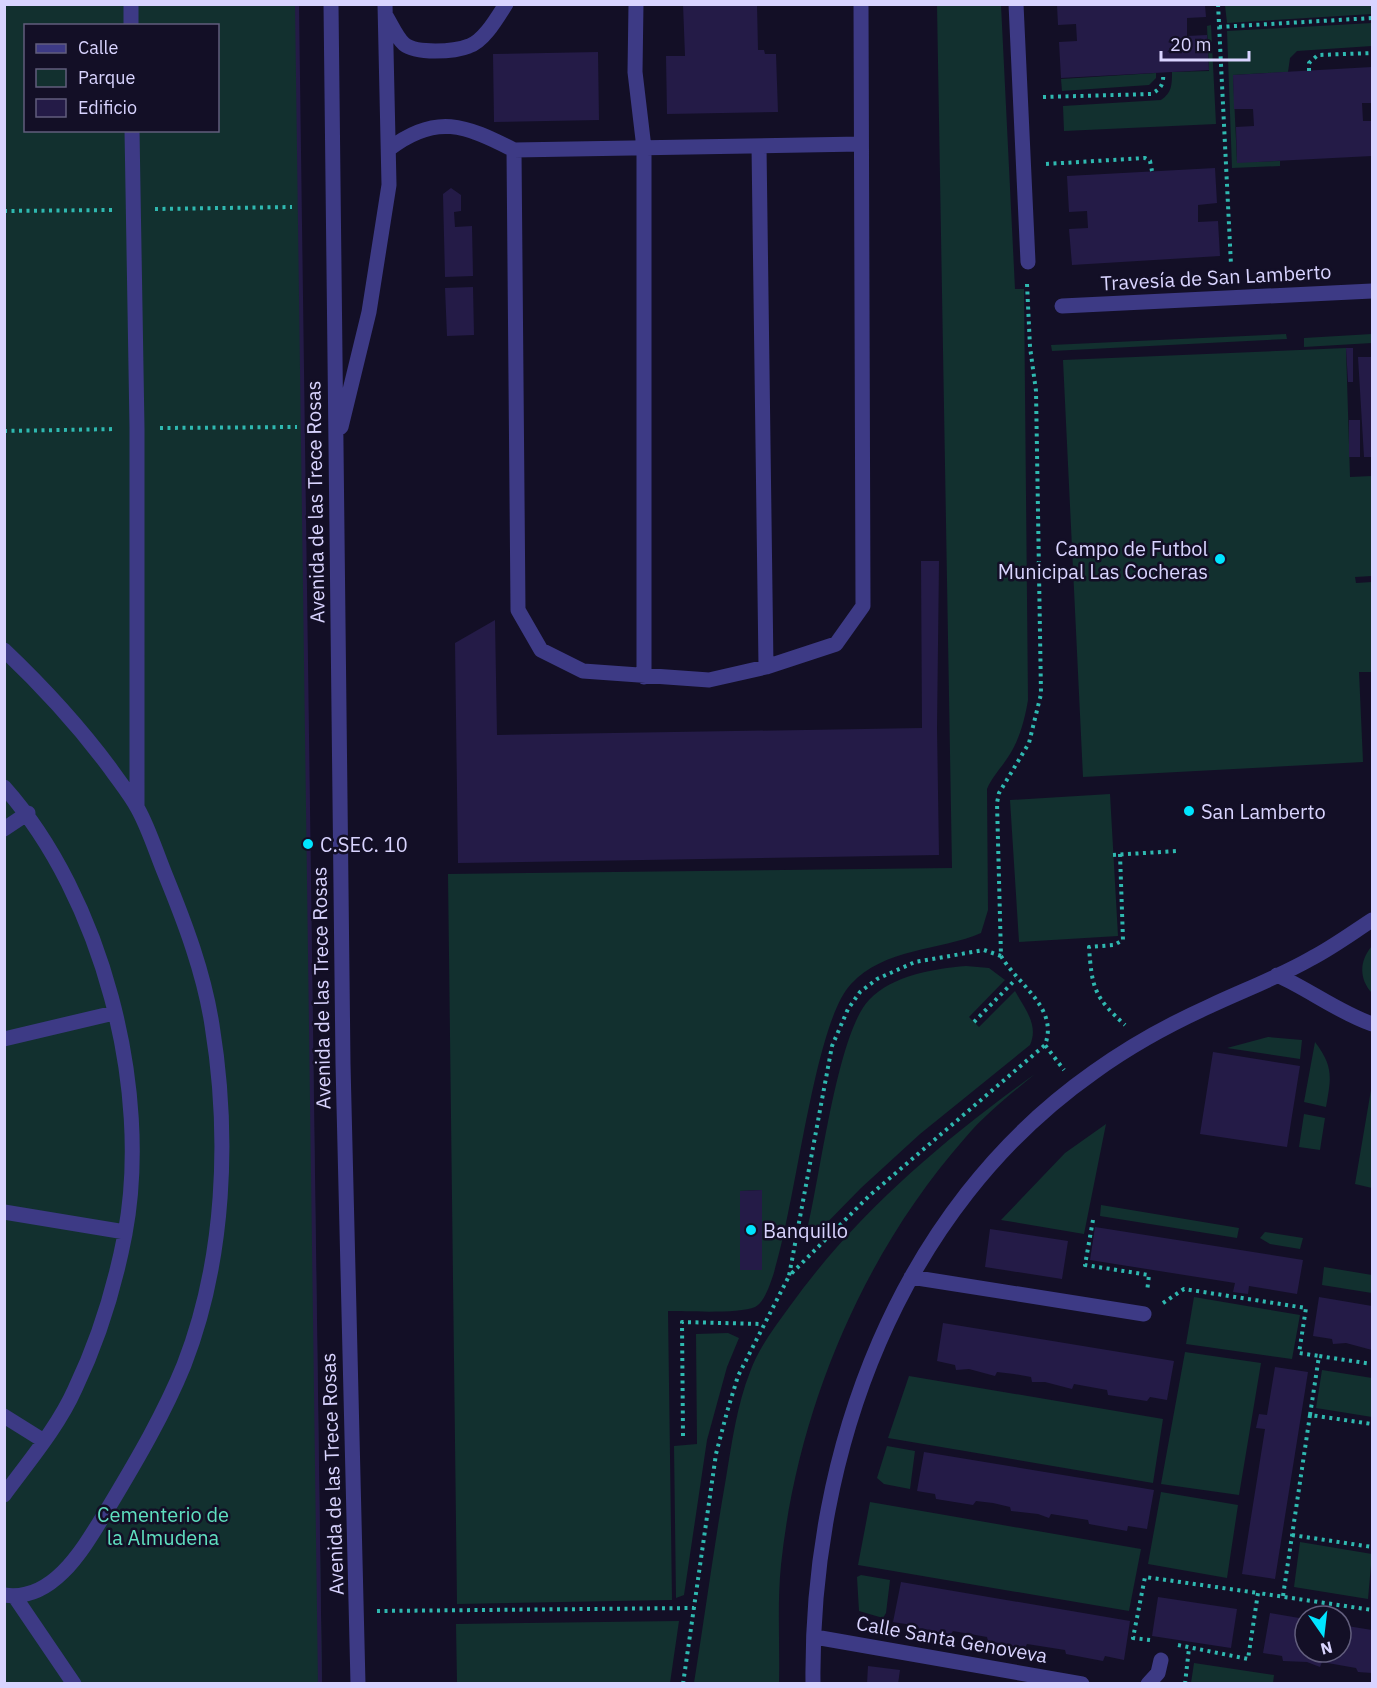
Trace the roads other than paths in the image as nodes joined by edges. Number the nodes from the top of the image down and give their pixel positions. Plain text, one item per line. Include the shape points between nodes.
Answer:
1 (131, 4) edge
2 (331, 4) edge
3 (506, 4) edge
4 (636, 4) edge
5 (861, 4) edge
6 (1016, 4) edge
7 (385, 10) edge
8 (131, 24) edge
9 (132, 132) edge
10 (861, 144) junction
11 (759, 146) junction
12 (644, 148) junction
13 (389, 149) junction
14 (514, 150) junction
15 (1028, 262) road end
16 (1372, 291) edge
17 (1062, 306) dead end
18 (335, 450) junction
19 (4, 650) edge
20 (766, 667) junction
21 (644, 677) junction
22 (4, 787) edge
23 (137, 807) junction
24 (28, 813) junction
25 (4, 829) edge
26 (1372, 920) edge
27 (1277, 975) junction
28 (114, 1013) junction
29 (1372, 1024) edge
30 (4, 1039) edge
31 (4, 1212) edge
32 (125, 1232) junction
33 (911, 1277) junction
34 (1144, 1314) road end
35 (4, 1416) edge
36 (44, 1441) junction
37 (4, 1495) edge
38 (10, 1596) edge
39 (815, 1636) junction
40 (1161, 1660) dead end
41 (74, 1683) edge
42 (358, 1683) edge
43 (813, 1683) edge
44 (1082, 1683) edge
45 (1148, 1683) edge

1 - 8 street
2 - 18 street, Avenida de las Trece Rosas
3 - 7 street via 470,46 436,51 403,44
4 - 12 street via 635,72
5 - 10 street
6 - 15 street
7 - 13 street
9 - 23 street
10 - 11 street
10 - 20 street via 863,606 836,644
11 - 12 street
11 - 20 street
12 - 14 street
12 - 21 street
13 - 14 street via 410,133 437,125 480,133
13 - 18 street via 389,184 370,301
14 - 21 street via 518,610 541,650 583,671
16 - 17 street, Travesía de San Lamberto
18 - 42 street, Avenida de las Trece Rosas via 343,1064
19 - 23 street via 84,733
20 - 21 street via 709,680
22 - 24 street
23 - 38 street via 193,948 212,1024 221,1153 217,1226 205,1293 184,1363 162,1413 81,1552 50,1584
24 - 25 street
24 - 28 street via 86,920
26 - 27 street
27 - 29 street
27 - 33 street via 1143,1042 1077,1085 999,1153 959,1201
28 - 30 street
28 - 32 street via 124,1057 131,1137
31 - 32 street
32 - 36 street via 104,1312 75,1391
33 - 34 street
33 - 39 street via 867,1365 838,1459 817,1564
35 - 36 street
36 - 37 street
38 - 41 street
39 - 43 street
39 - 44 street, Calle Santa Genoveva
40 - 45 street via 1158,1673

